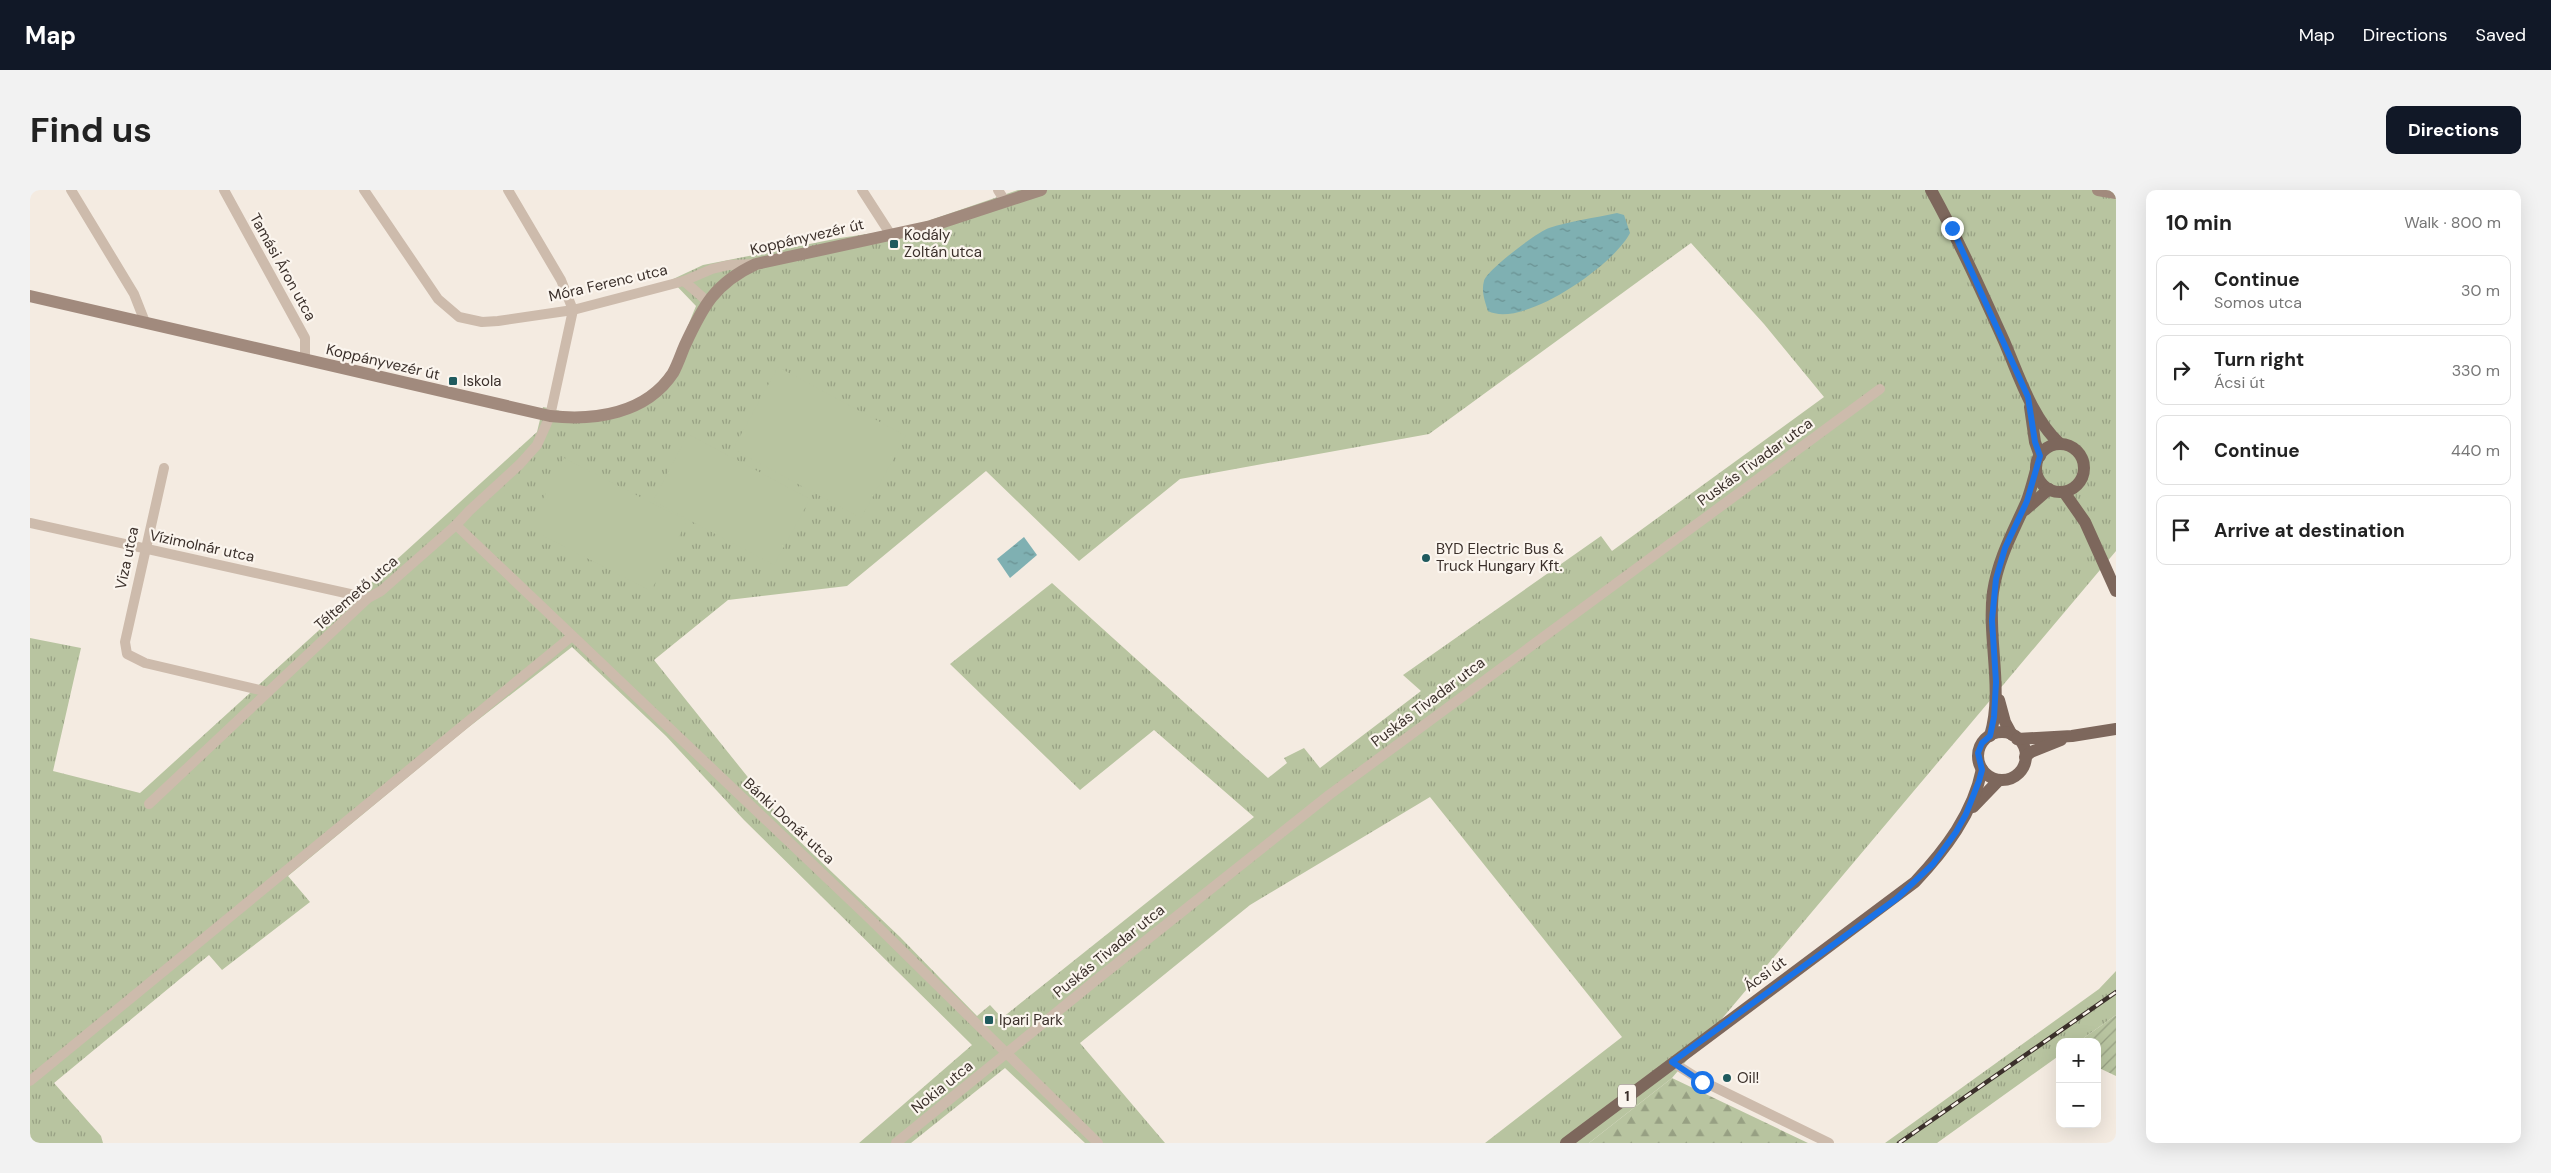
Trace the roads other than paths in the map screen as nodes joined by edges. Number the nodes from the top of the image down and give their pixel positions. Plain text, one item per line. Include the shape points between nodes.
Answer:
1 (71, 190) edge
2 (224, 190) edge
3 (364, 190) edge
4 (508, 190) edge
5 (862, 190) edge
6 (1040, 190) edge
7 (1931, 190) edge
8 (2098, 190) edge
9 (2116, 193) edge
10 (1002, 196) edge
11 (891, 235) junction
12 (756, 264) junction
13 (684, 281) junction
14 (30, 296) edge
15 (706, 301) junction
16 (573, 310) junction
17 (145, 322) junction
18 (305, 360) junction
19 (1880, 389) dead end
20 (2028, 397) junction
21 (550, 416) junction
22 (2060, 444) junction
23 (2040, 456) junction
24 (164, 468) dead end
25 (2036, 470) junction
26 (2077, 486) junction
27 (2049, 489) junction
28 (2064, 492) junction
29 (2020, 516) junction
30 (2085, 522) junction
31 (30, 523) edge
32 (456, 525) junction
33 (144, 549) junction
34 (2116, 591) edge
35 (368, 598) junction
36 (572, 636) junction
37 (1996, 682) junction
38 (268, 692) junction
39 (2116, 729) edge
40 (1990, 736) junction
41 (2072, 736) junction
42 (2015, 737) junction
43 (2026, 757) junction
44 (1982, 770) junction
45 (1999, 780) junction
46 (148, 804) dead end
47 (1966, 814) junction
48 (1007, 1054) junction
49 (1672, 1062) junction
50 (30, 1081) edge
51 (896, 1143) edge
52 (1098, 1143) edge
53 (1566, 1143) edge
54 (1830, 1143) edge

1 - 17 street via 134,294
2 - 18 street, Tamási Áron utca via 305,338
3 - 16 street, Móra Ferenc utca via 438,298 459,317 482,322
4 - 16 street via 561,280
5 - 11 street
6 - 10 street, Koppányvezér út
7 - 20 main road via 1968,262
8 - 9 street
10 - 11 street, Koppányvezér út via 932,226
11 - 12 street, Koppányvezér út
12 - 13 street, Móra Ferenc utca via 720,267
12 - 15 street, Koppányvezér út via 728,280
13 - 15 street, Móra Ferenc utca
13 - 16 street, Móra Ferenc utca
14 - 17 street, Koppányvezér út
15 - 21 street, Koppányvezér út via 673,372 660,388 640,402 605,416
16 - 21 street, Téltemető utca
17 - 18 street, Koppányvezér út
18 - 21 street, Koppányvezér út
19 - 48 street, Puskás Tivadar utca via 1329,795
20 - 22 main road via 2048,433
20 - 23 main road
21 - 32 street, Téltemető utca via 530,454
22 - 23 main road
22 - 26 main road via 2073,448 2082,459 2084,473
23 - 25 main road
24 - 33 street, Viza utca
25 - 27 main road via 2038,478
25 - 29 main road
26 - 28 main road
26 - 30 main road
27 - 28 main road
27 - 29 main road
28 - 30 main road
29 - 37 main road via 2005,548 1993,592
30 - 34 main road
31 - 33 street, Vízimolnár utca
32 - 35 street, Téltemető utca via 381,591
32 - 36 street, Bánki Donát utca
33 - 35 street, Vízimolnár utca
33 - 38 street, Viza utca via 125,642 127,654 145,663
35 - 38 street, Téltemető utca
36 - 48 street, Bánki Donát utca via 862,911
36 - 50 street
37 - 40 main road
37 - 42 main road via 2003,716
38 - 46 street, Téltemető utca
39 - 41 main road, 1
40 - 42 main road, 1 via 2001,732
40 - 44 main road, 1 via 1978,753
41 - 42 main road, 1
41 - 43 main road, 1
42 - 43 main road via 2024,748
43 - 45 main road, 1 via 2017,774
44 - 45 main road
44 - 47 main road, Ácsi út / 1
45 - 47 main road, Ácsi út / 1
47 - 49 main road, Ácsi út / 1 via 1933,864 1896,899
48 - 51 street, Nokia utca
48 - 52 street, Bánki Donát utca
49 - 53 main road, Ácsi út / 1
49 - 54 street via 1702,1082

